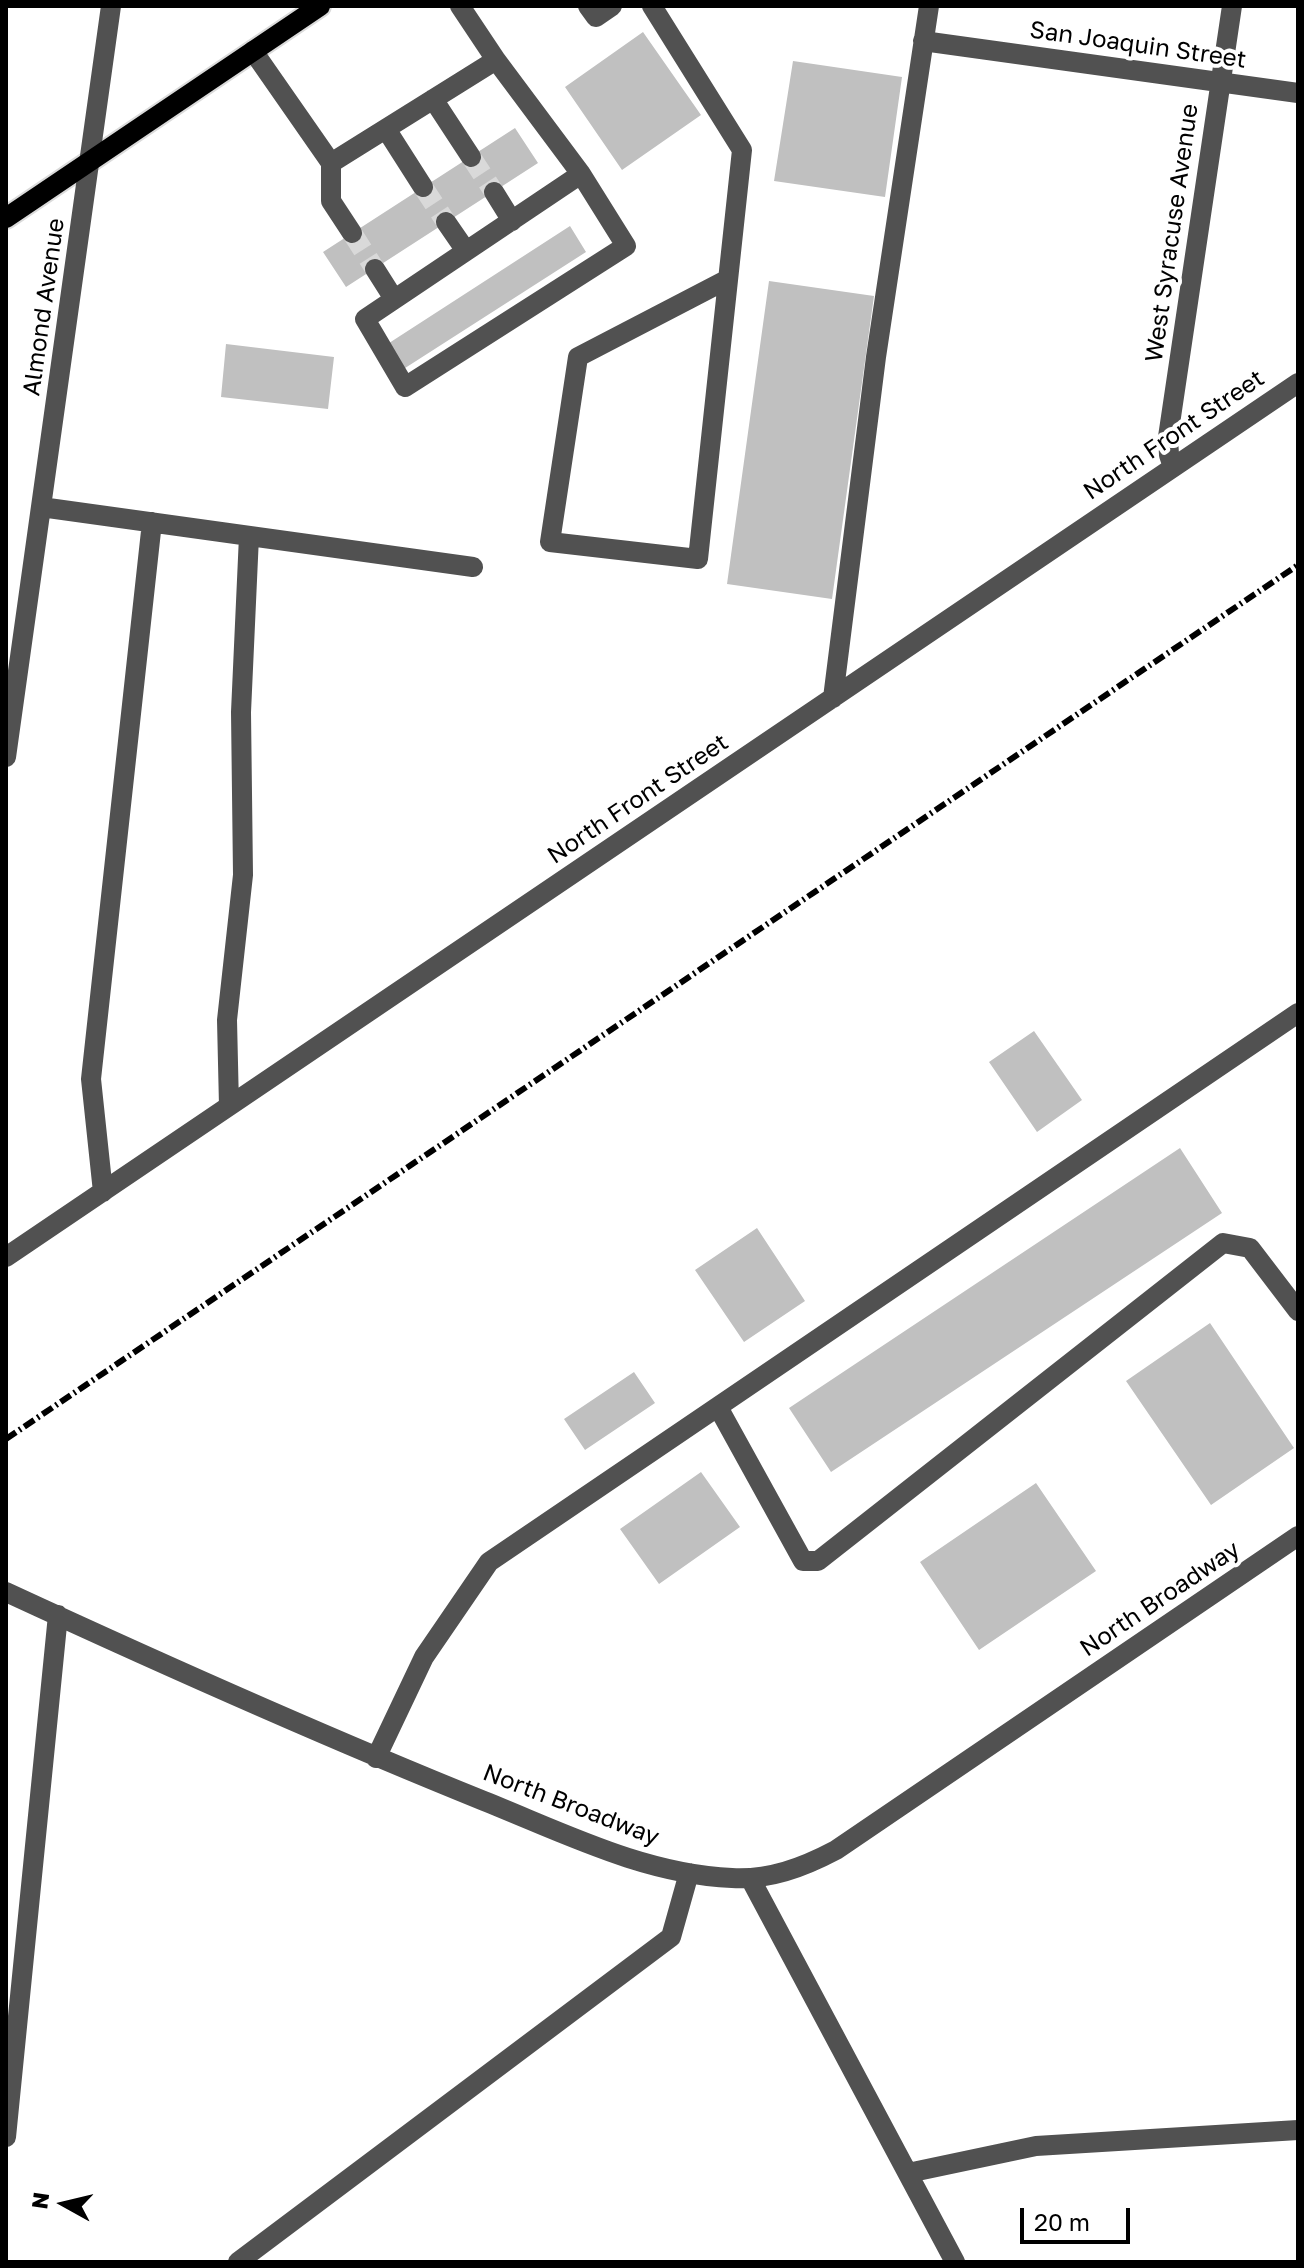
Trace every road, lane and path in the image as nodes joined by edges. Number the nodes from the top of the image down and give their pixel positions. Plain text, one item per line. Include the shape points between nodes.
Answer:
1 (111, 6) edge
2 (320, 6) edge
3 (460, 6) edge
4 (588, 6) edge
5 (612, 6) edge
6 (652, 6) edge
7 (929, 6) edge
8 (1232, 6) edge
9 (923, 41) junction
10 (253, 51) junction
11 (496, 60) junction
12 (1221, 83) junction
13 (1298, 93) edge
14 (433, 99) junction
15 (386, 129) junction
16 (471, 157) tunnel mouth
17 (91, 161) junction
18 (331, 163) junction
19 (581, 174) junction
20 (423, 187) tunnel mouth
21 (494, 192) tunnel mouth
22 (6, 218) edge
23 (512, 221) junction
24 (446, 222) tunnel mouth
25 (352, 233) tunnel mouth
26 (466, 251) junction
27 (375, 269) tunnel mouth
28 (728, 279) junction
29 (394, 299) junction
30 (1298, 383) edge
31 (1173, 467) junction
32 (41, 507) junction
33 (152, 522) junction
34 (249, 536) junction
35 (473, 567) dead end
36 (833, 698) junction
37 (6, 757) edge
38 (1298, 1013) edge
39 (229, 1106) junction
40 (103, 1192) junction
41 (6, 1257) edge
42 (1298, 1311) edge
43 (718, 1407) junction
44 (1298, 1536) edge
45 (6, 1592) edge
46 (58, 1615) junction
47 (376, 1758) junction
48 (689, 1873) junction
49 (750, 1878) junction
50 (1298, 2130) edge
51 (6, 2137) edge
52 (908, 2173) junction
53 (247, 2260) edge
54 (955, 2262) edge

1 - 17 street, Almond Avenue
2 - 10 main road
3 - 11 street
4 - 5 street via 596,17
6 - 28 street via 742,150
7 - 9 street
8 - 12 street, West Syracuse Avenue
9 - 12 street, San Joaquin Street
9 - 36 street
10 - 17 main road
10 - 18 street
11 - 14 street
11 - 19 street
12 - 13 street, San Joaquin Street
12 - 31 street, West Syracuse Avenue via 1168,437
14 - 15 street
14 - 16 street
15 - 18 street
15 - 20 street
17 - 22 main road
17 - 32 street, Almond Avenue
18 - 25 street via 331,201
19 - 23 street
19 - 29 street via 626,246 405,387 365,319
21 - 23 street
23 - 26 street
24 - 26 street
26 - 29 street
27 - 29 street
28 - 28 street via 698,559 550,542 578,357
30 - 31 street, North Front Street
31 - 36 street, North Front Street
32 - 33 street
32 - 37 street, Almond Avenue
33 - 34 street
33 - 40 street via 91,1079
34 - 35 street
34 - 39 street via 241,712 243,875 227,1020
36 - 39 street, North Front Street
38 - 43 street
39 - 40 street, North Front Street
40 - 41 street, North Front Street
42 - 43 street via 1250,1248 1223,1243 818,1561 803,1561
43 - 47 street via 489,1562 424,1657
44 - 49 street, North Broadway via 836,1850 787,1872
45 - 46 street, North Broadway
46 - 47 street, North Broadway
46 - 51 street
47 - 48 street, North Broadway via 620,1855
48 - 49 street, North Broadway
48 - 53 street via 671,1937
49 - 52 street
50 - 52 street via 1036,2146
52 - 54 street

